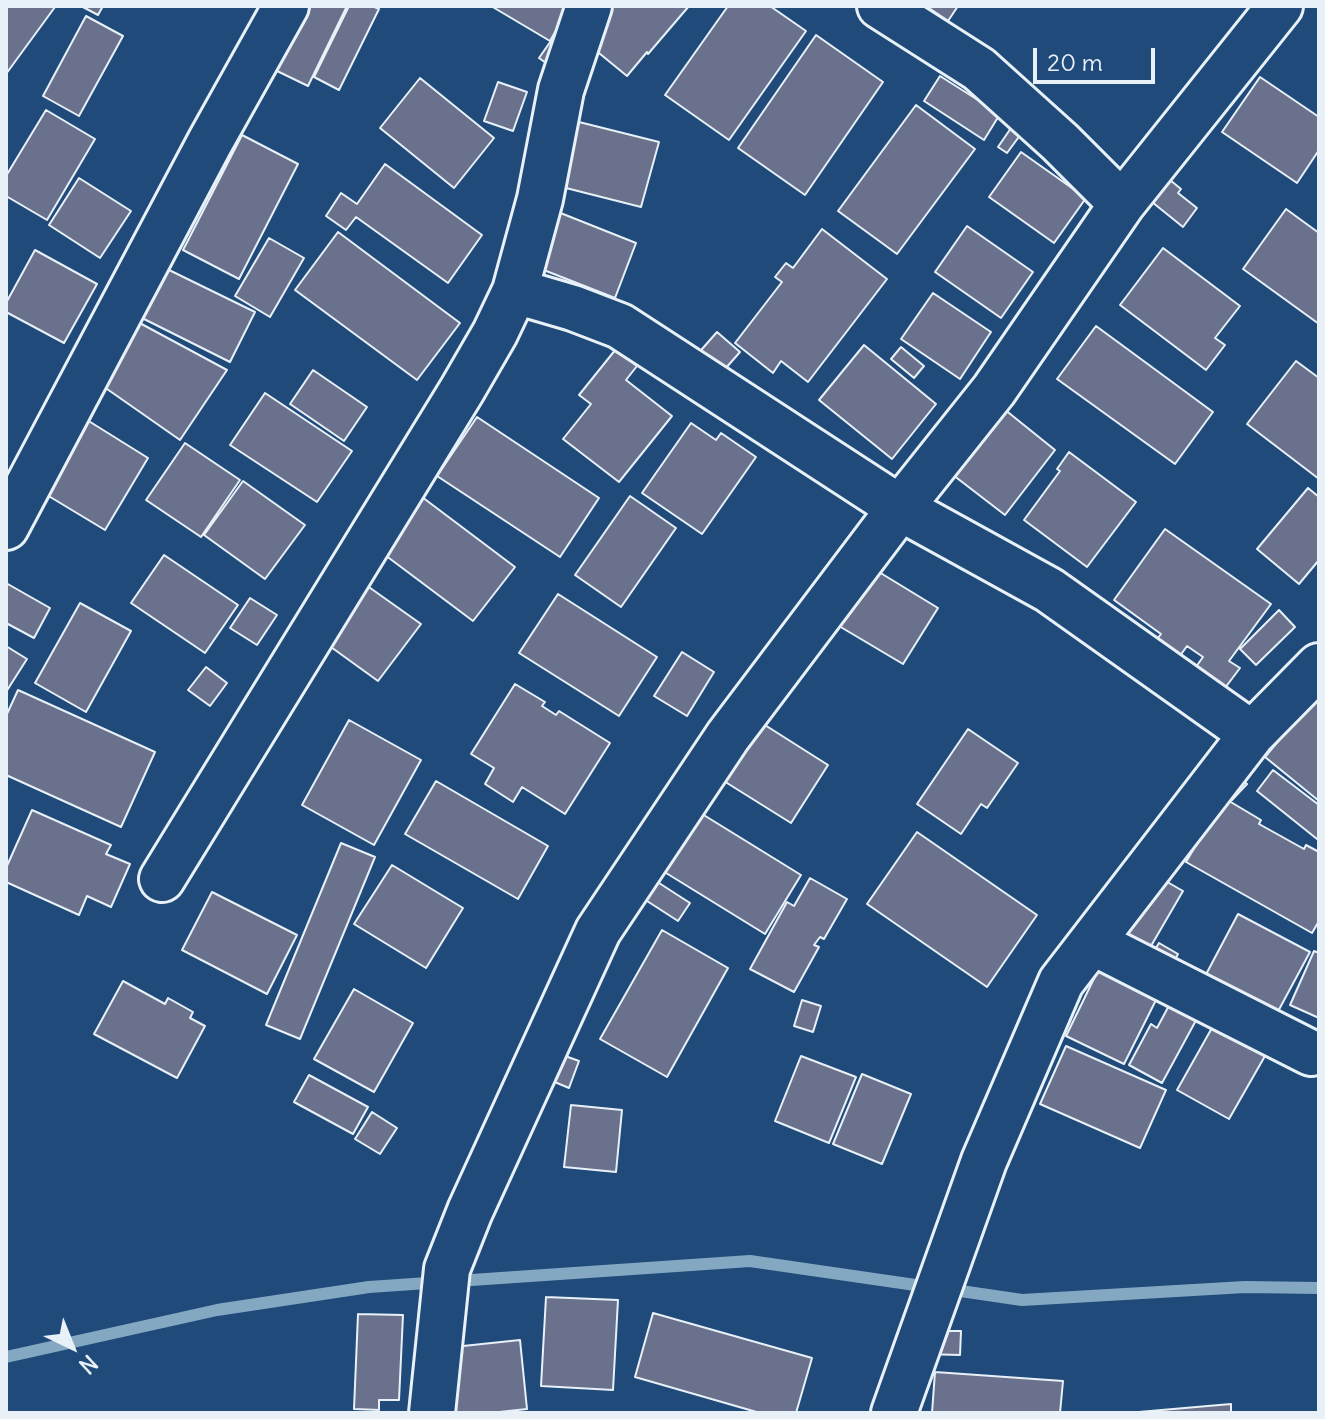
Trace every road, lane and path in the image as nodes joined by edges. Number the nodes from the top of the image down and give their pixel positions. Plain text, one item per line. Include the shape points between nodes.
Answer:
1 (286, 6) edge
2 (589, 6) edge
3 (880, 6) edge
4 (1280, 6) edge
5 (1122, 204) junction
6 (515, 291) junction
7 (900, 508) junction
8 (6, 527) edge
9 (1319, 666) edge
10 (1252, 734) junction
11 (162, 879) dead end
12 (1092, 942) junction
13 (1311, 1053) dead end
14 (432, 1413) edge
15 (894, 1413) edge

1 - 8 street
2 - 6 street via 561,90
3 - 5 street via 979,69
4 - 5 street
5 - 7 street via 994,390
6 - 7 street via 620,326
6 - 11 street via 462,390
7 - 10 street via 1049,590
7 - 14 street via 728,736 598,931 447,1269
9 - 10 street
10 - 12 street
12 - 13 street
12 - 15 street via 1061,982 984,1161

